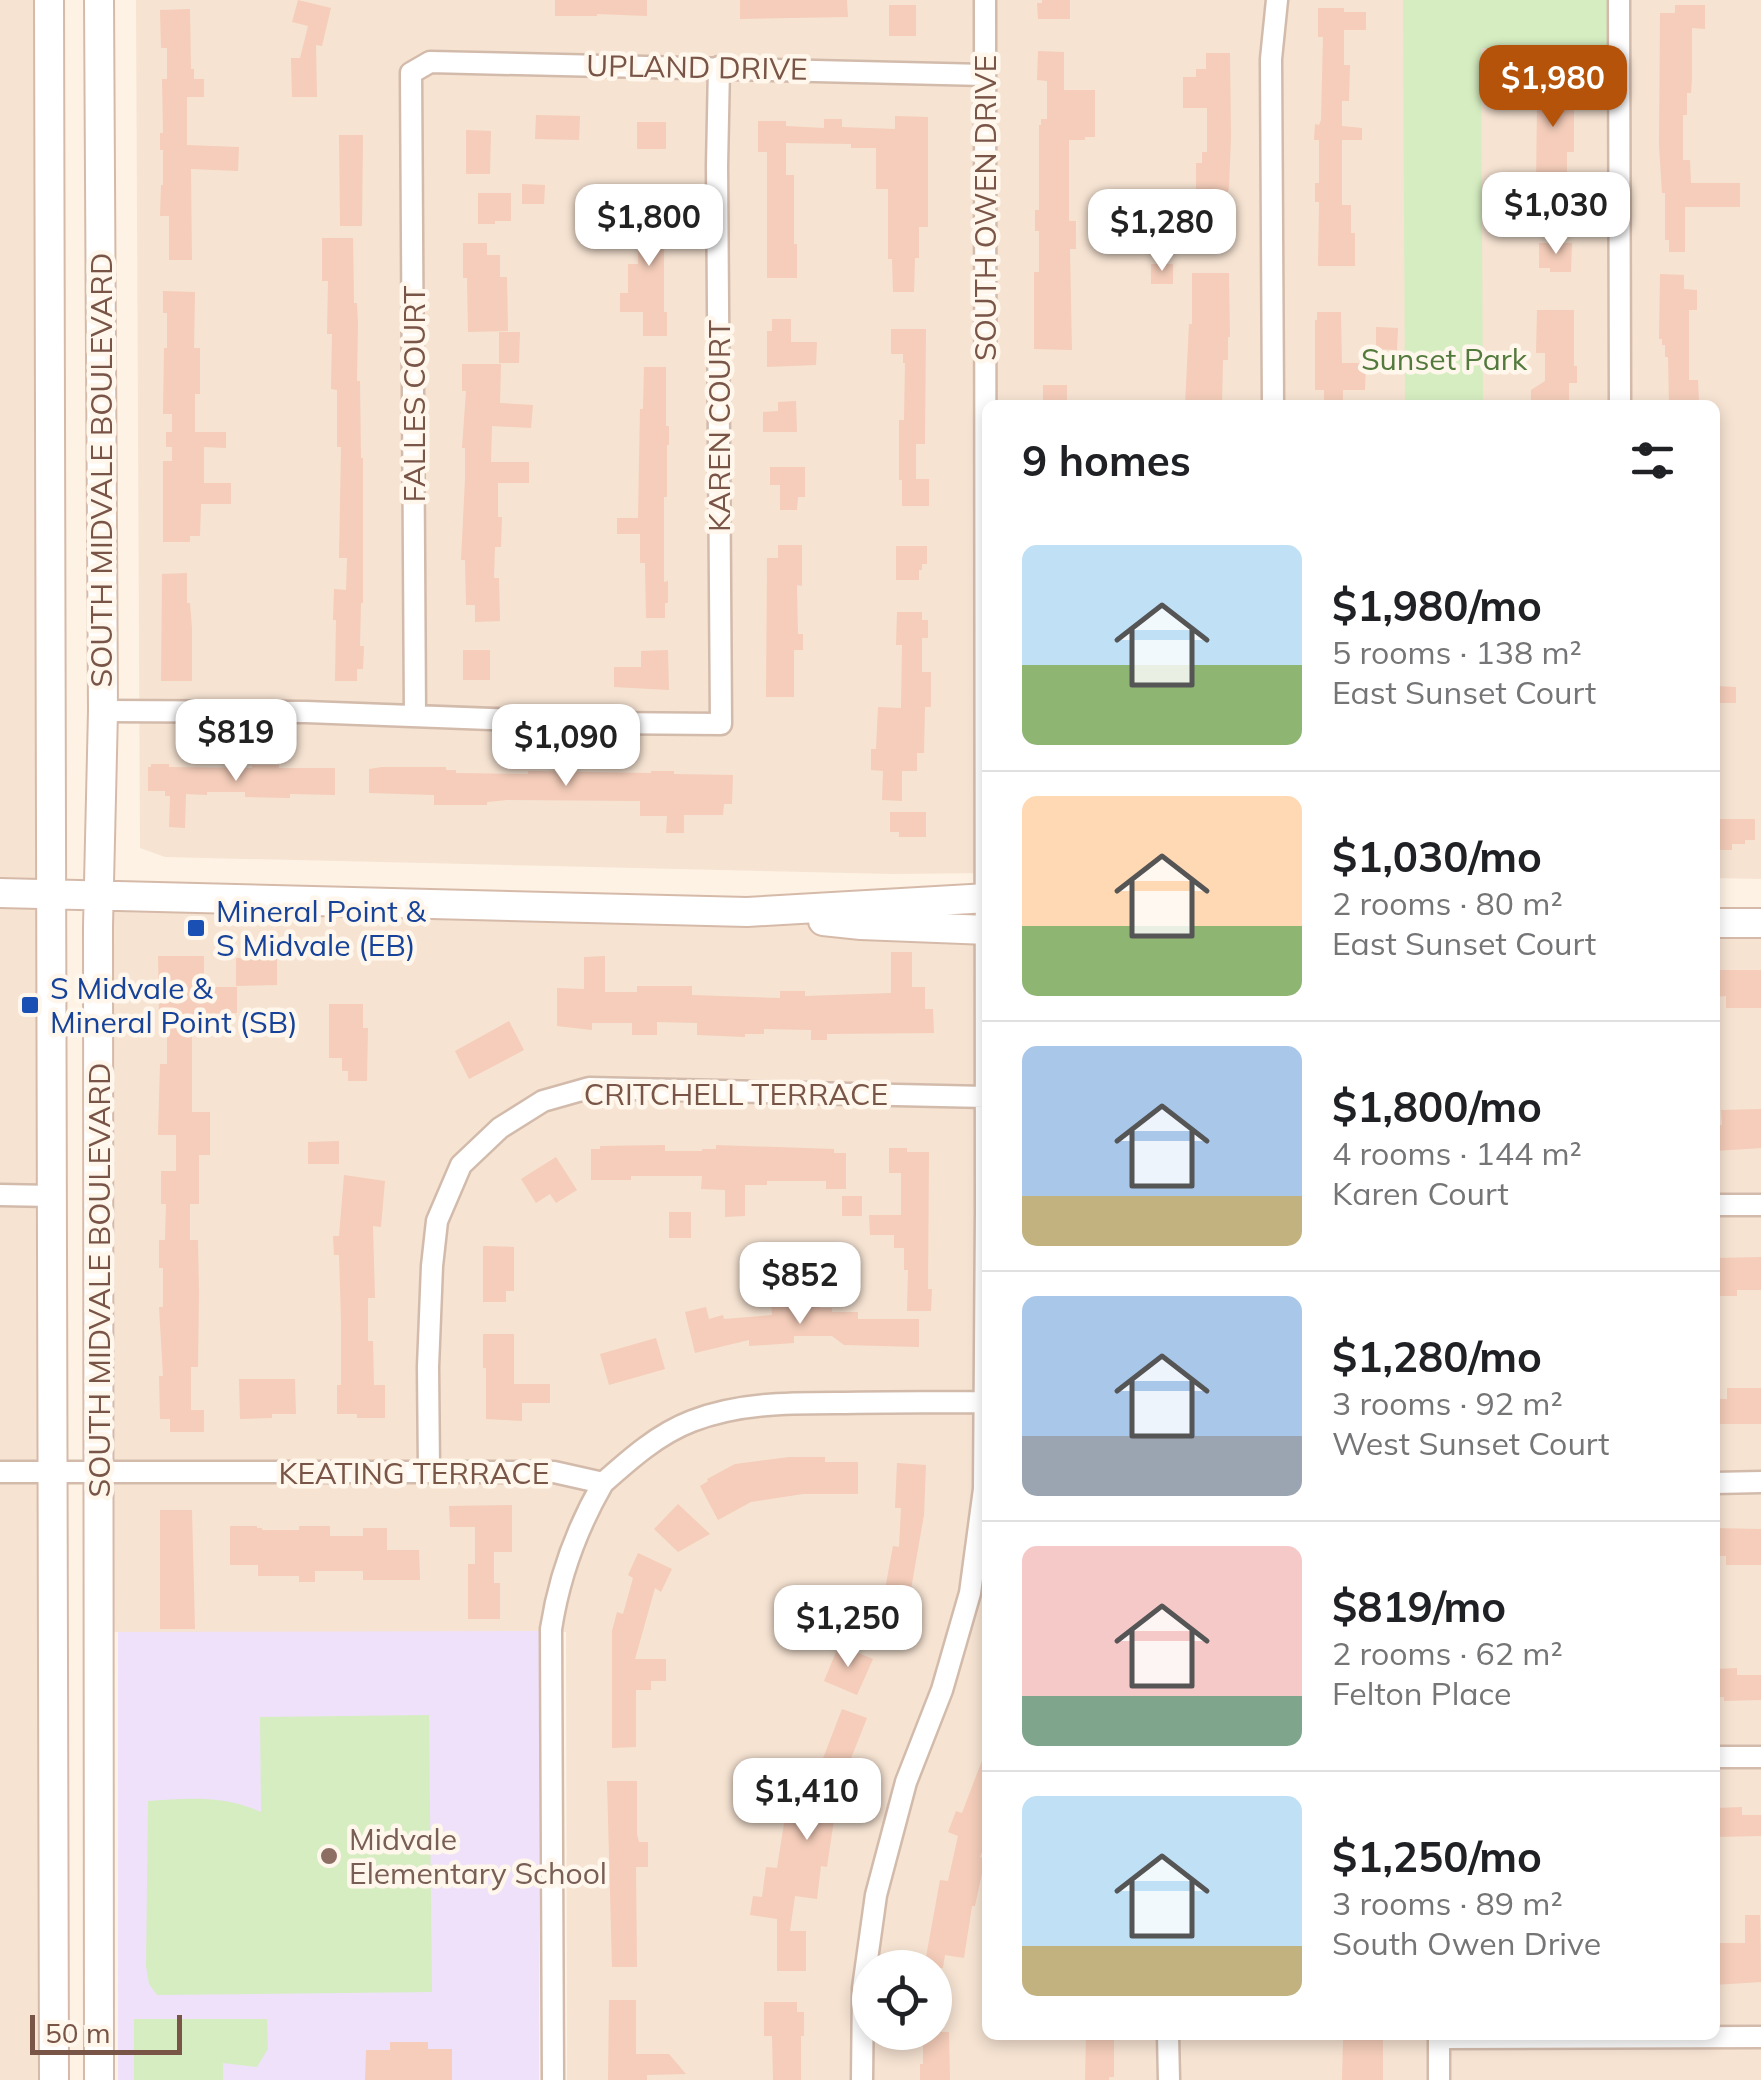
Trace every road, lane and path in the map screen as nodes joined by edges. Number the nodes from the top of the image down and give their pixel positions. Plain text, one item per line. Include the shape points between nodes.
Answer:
1 (49, 0) edge
2 (98, 0) edge
3 (985, 0) edge
4 (1277, 0) edge
5 (1619, 0) edge
6 (719, 67) junction
7 (411, 73) joint
8 (985, 75) junction
9 (986, 400) edge
10 (1274, 400) edge
11 (1620, 400) edge
12 (103, 711) junction
13 (415, 716) junction
14 (0, 893) edge
15 (51, 895) junction
16 (99, 896) junction
17 (982, 898) edge
18 (748, 912) junction
19 (1761, 922) edge
20 (1720, 923) edge
21 (982, 930) edge
22 (982, 1097) edge
23 (0, 1195) edge
24 (52, 1196) junction
25 (1720, 1205) edge
26 (1761, 1205) edge
27 (982, 1402) edge
28 (429, 1471) junction
29 (0, 1472) edge
30 (54, 1472) junction
31 (100, 1472) junction
32 (1761, 1482) edge
33 (603, 1483) junction
34 (1720, 1483) edge
35 (982, 1504) edge
36 (1720, 1757) edge
37 (1761, 1757) edge
38 (1720, 2037) edge
39 (1761, 2037) edge
40 (1168, 2040) edge
41 (1439, 2040) edge
42 (54, 2080) edge
43 (98, 2080) edge
44 (552, 2080) edge
45 (862, 2080) edge
46 (1169, 2080) edge
47 (1439, 2080) edge

1 - 15 main road, SOUTH MIDVALE BOULEVARD
2 - 12 main road, SOUTH MIDVALE BOULEVARD
3 - 8 street, SOUTH OWEN DRIVE
4 - 10 street via 1271,58
5 - 11 street
6 - 7 street, UPLAND DRIVE via 430,62
6 - 8 street, UPLAND DRIVE
6 - 13 street, KAREN COURT via 720,724
7 - 13 street, FALLES COURT
8 - 9 street, SOUTH OWEN DRIVE
12 - 13 street
12 - 16 main road, SOUTH MIDVALE BOULEVARD
14 - 15 main road
15 - 16 main road
15 - 24 main road, SOUTH MIDVALE BOULEVARD
16 - 18 main road
16 - 31 main road, SOUTH MIDVALE BOULEVARD
17 - 18 main road
18 - 21 main road
19 - 20 main road
22 - 28 street, CRITCHELL TERRACE via 589,1088 543,1101 500,1128 462,1165 437,1221
23 - 24 street
24 - 30 main road, SOUTH MIDVALE BOULEVARD
25 - 26 street
27 - 33 street via 733,1410 664,1435
28 - 31 street, KEATING TERRACE
28 - 33 street, KEATING TERRACE via 554,1472
29 - 30 street, KEATING TERRACE
30 - 31 street, KEATING TERRACE
30 - 42 main road, SOUTH MIDVALE BOULEVARD
31 - 43 main road, SOUTH MIDVALE BOULEVARD
32 - 34 street
33 - 44 street via 562,1578 552,1629
35 - 45 street, SOUTH OWEN DRIVE via 970,1592 876,1895 863,1988
36 - 37 street
38 - 39 street
40 - 46 street
41 - 47 street

